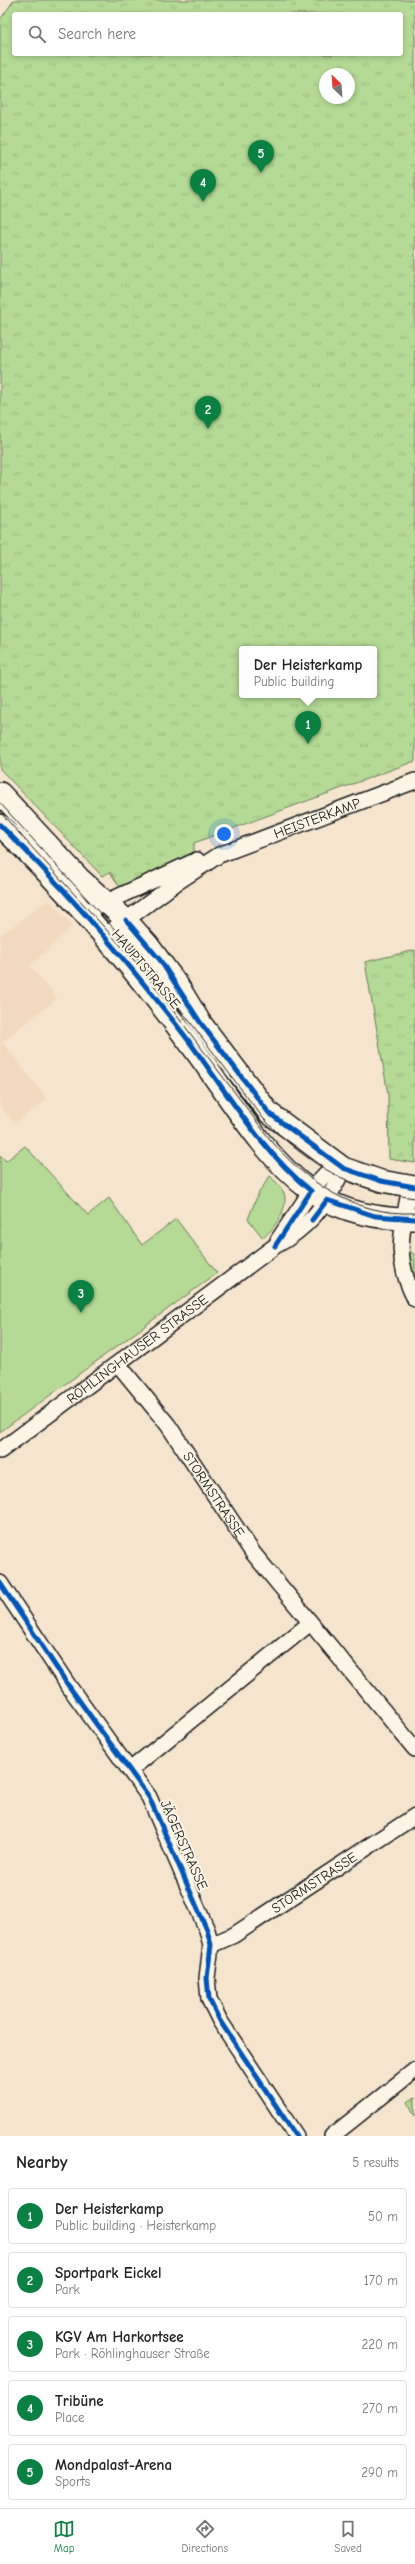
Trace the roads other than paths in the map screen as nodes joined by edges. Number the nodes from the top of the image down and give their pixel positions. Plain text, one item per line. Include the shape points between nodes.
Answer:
1 (415, 781) edge
2 (0, 793) edge
3 (0, 825) edge
4 (219, 855) junction
5 (106, 901) junction
6 (83, 913) junction
7 (126, 920) junction
8 (103, 937) junction
9 (339, 1166) junction
10 (413, 1187) edge
11 (319, 1195) junction
12 (410, 1219) edge
13 (415, 1299) edge
14 (118, 1364) junction
15 (0, 1451) edge
16 (0, 1583) edge
17 (310, 1624) junction
18 (415, 1750) edge
19 (130, 1770) junction
20 (415, 1816) edge
21 (211, 1945) junction
22 (415, 2070) edge
23 (296, 2136) edge
24 (332, 2136) edge

1 - 4 street, HEISTERKAMP
2 - 5 street, HAUPTSTRASSE via 79,878
3 - 6 street, HAUPTSTRASSE
4 - 5 street, HEISTERKAMP via 193,862
4 - 7 street, HEISTERKAMP via 176,882
5 - 6 street, HEISTERKAMP
5 - 7 street, HAUPTSTRASSE
6 - 8 street, HAUPTSTRASSE
7 - 8 street, HEISTERKAMP
7 - 9 street, HAUPTSTRASSE via 160,960 200,1022 261,1103 281,1123
8 - 11 street, HAUPTSTRASSE via 145,985 269,1150
9 - 10 street, HAUPTSTRASSE via 381,1181
9 - 11 street, RÖHLINGHAUSER STRASSE
10 - 12 street
11 - 12 street, HAUPTSTRASSE via 375,1216
11 - 14 street, RÖHLINGHAUSER STRASSE via 275,1246
12 - 13 street via 400,1250 401,1263
14 - 15 street, RÖHLINGHAUSER STRASSE
14 - 17 street, STORMSTRASSE via 168,1425 253,1553
16 - 19 street, JÄGERSTRASSE via 68,1685
17 - 18 street, STORMSTRASSE
17 - 19 street
19 - 21 street, JÄGERSTRASSE via 155,1809 208,1930
20 - 21 street, STORMSTRASSE via 234,1935
21 - 23 street, JÄGERSTRASSE via 207,1978 209,1999
22 - 24 street

